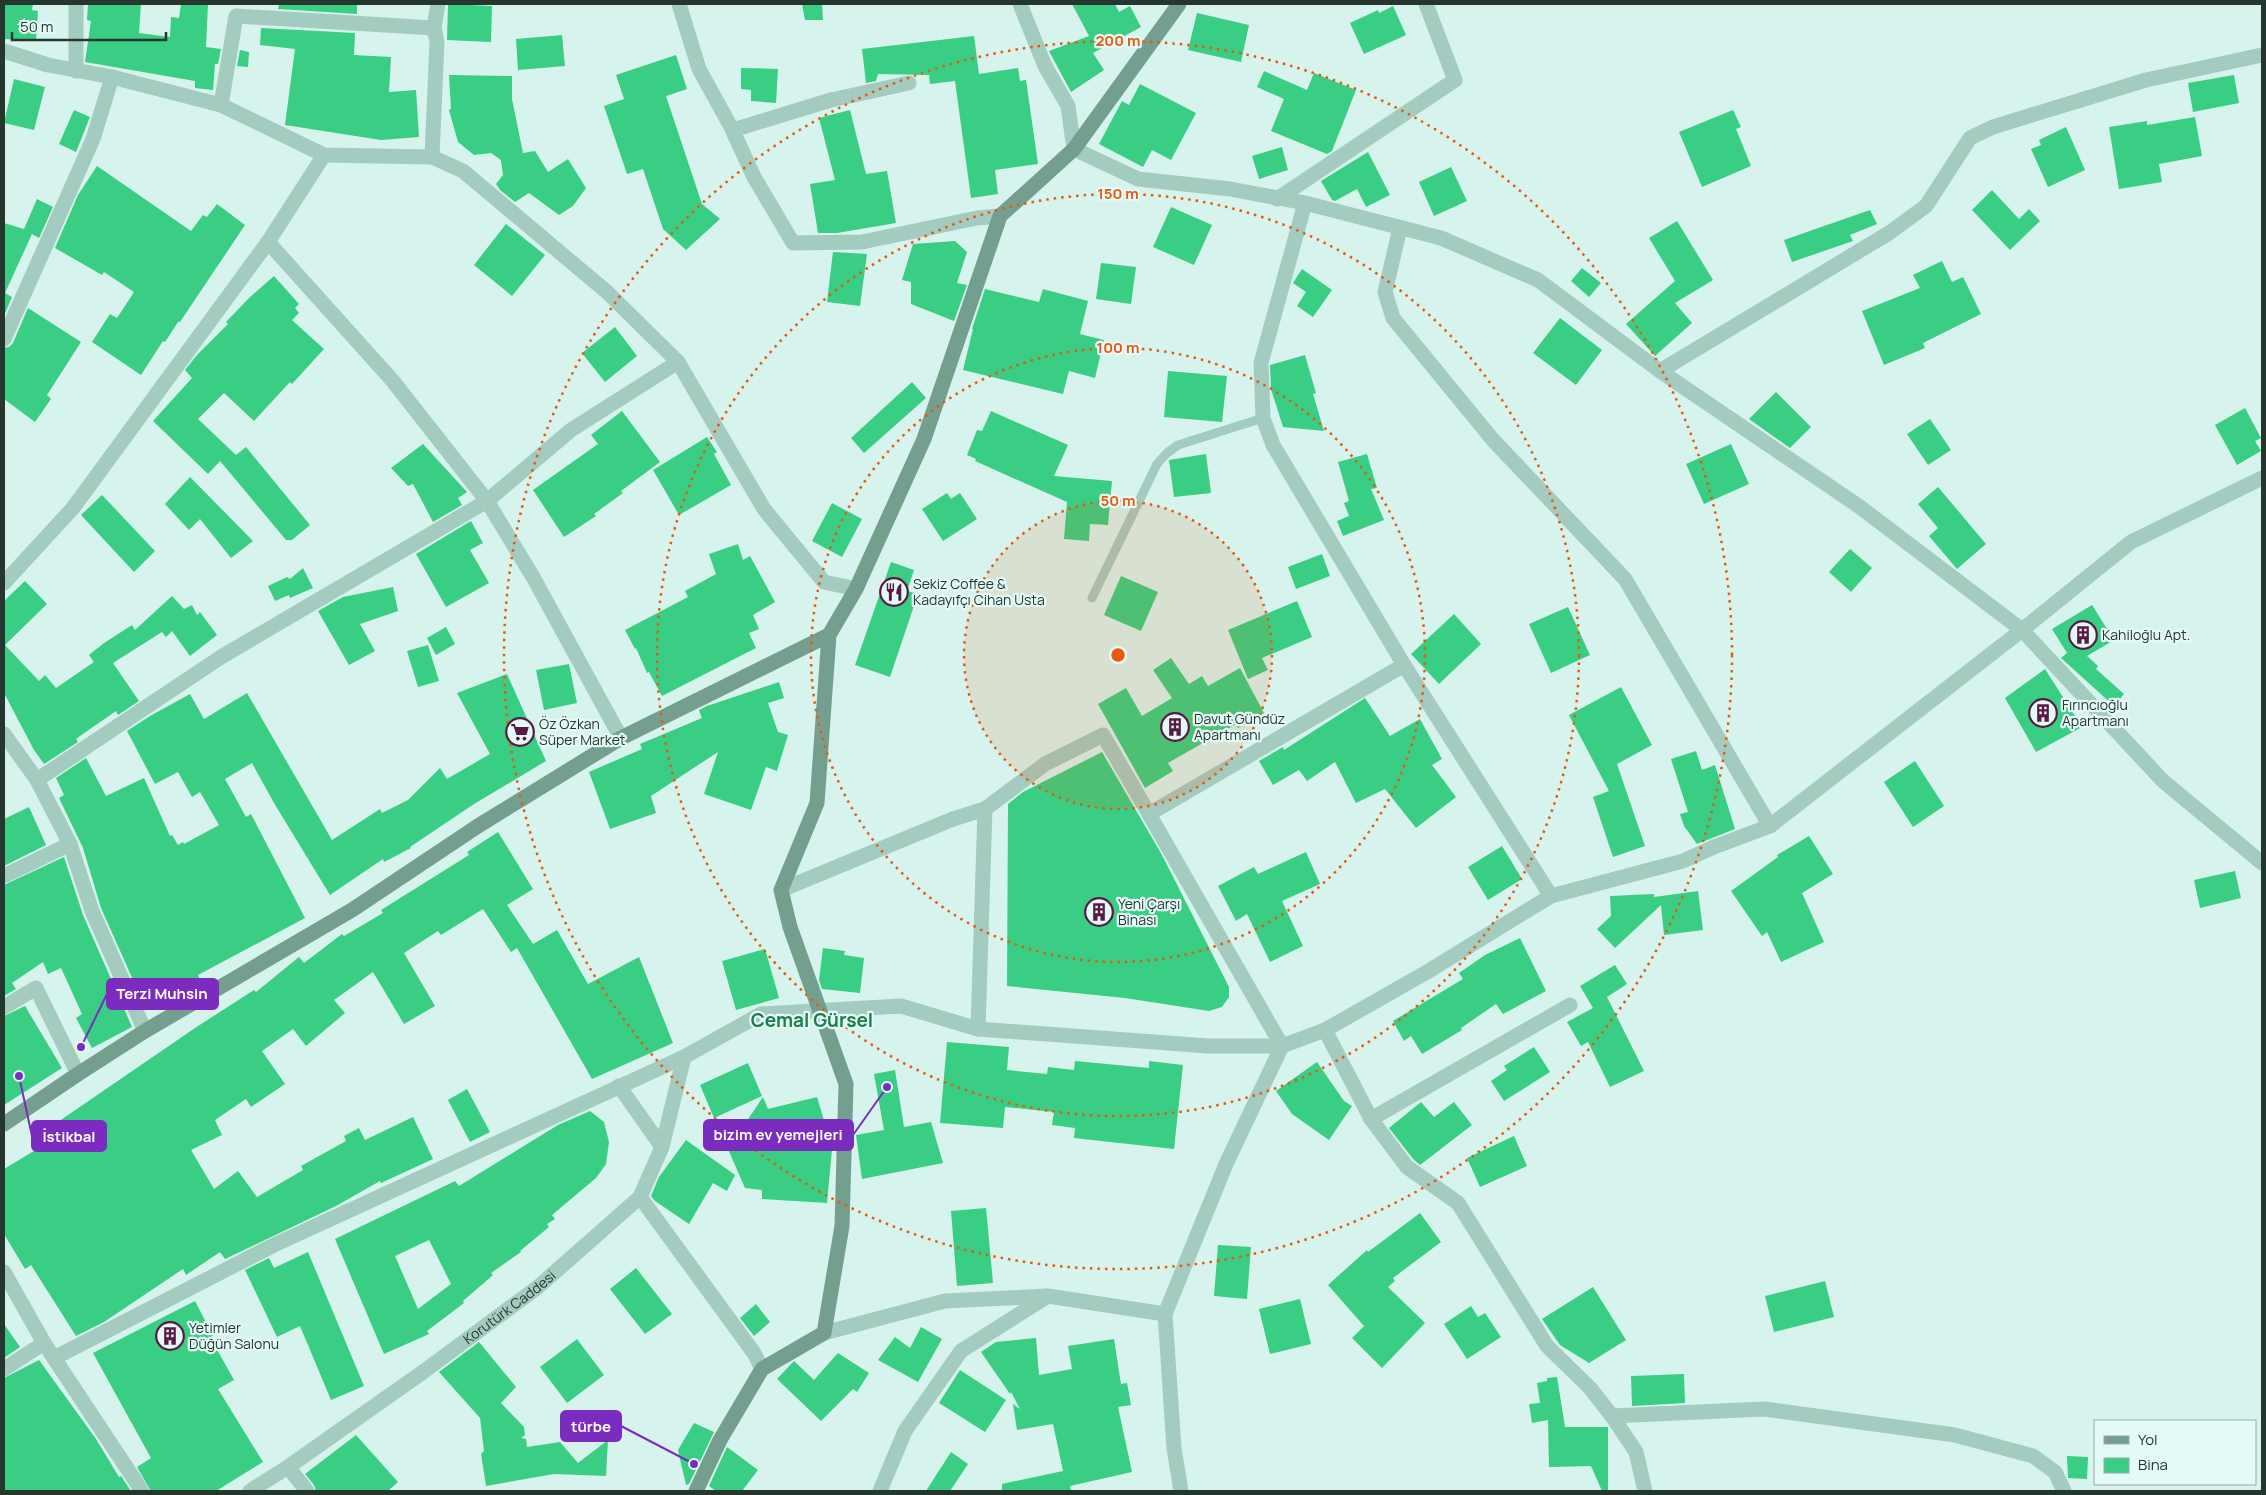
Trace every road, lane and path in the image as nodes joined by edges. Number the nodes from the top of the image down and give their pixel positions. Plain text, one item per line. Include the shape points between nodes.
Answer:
1 (76, 4) edge
2 (438, 4) edge
3 (679, 4) edge
4 (1020, 4) edge
5 (1179, 4) edge
6 (1426, 4) edge
7 (434, 28) junction
8 (4, 51) edge
9 (2262, 55) edge
10 (76, 71) junction
11 (112, 78) junction
12 (909, 83) dead end
13 (221, 105) junction
14 (733, 130) junction
15 (1074, 149) junction
16 (324, 155) junction
17 (432, 157) junction
18 (1276, 198) junction
19 (1304, 204) junction
20 (1000, 216) junction
21 (1400, 228) junction
22 (268, 242) junction
23 (4, 339) edge
24 (678, 362) junction
25 (1660, 371) junction
26 (1263, 418) junction
27 (2262, 478) edge
28 (487, 501) junction
29 (4, 583) edge
30 (856, 589) junction
31 (1092, 598) dead end
32 (2022, 630) junction
33 (829, 636) junction
34 (1404, 666) junction
35 (4, 734) edge
36 (621, 738) junction
37 (37, 780) junction
38 (985, 809) junction
39 (1148, 814) junction
40 (1770, 826) junction
41 (70, 844) junction
42 (2262, 863) edge
43 (4, 876) edge
44 (781, 890) junction
45 (1551, 896) junction
46 (1570, 1005) dead end
47 (4, 1007) edge
48 (820, 1009) junction
49 (978, 1029) junction
50 (1324, 1030) junction
51 (145, 1031) junction
52 (1282, 1046) junction
53 (684, 1057) junction
54 (78, 1074) junction
55 (619, 1086) junction
56 (1371, 1120) junction
57 (4, 1124) edge
58 (662, 1147) junction
59 (640, 1197) junction
60 (4, 1272) edge
61 (1048, 1296) junction
62 (1165, 1314) junction
63 (824, 1333) junction
64 (44, 1344) junction
65 (54, 1358) junction
66 (4, 1369) edge
67 (762, 1369) junction
68 (1612, 1416) junction
69 (288, 1467) junction
70 (142, 1491) edge
71 (250, 1491) edge
72 (307, 1491) edge
73 (696, 1491) edge
74 (880, 1491) edge
75 (1182, 1491) edge
76 (1645, 1491) edge
77 (2064, 1491) edge

1 - 10 street
2 - 7 street
3 - 14 street via 699,69
4 - 15 street via 1045,66 1068,106
5 - 15 street
6 - 18 street via 1454,80
7 - 13 street via 236,16
7 - 17 street via 437,42
8 - 10 street
9 - 25 street via 2146,80 1993,127 1970,138 1926,206 1889,233
10 - 11 street
11 - 13 street
11 - 23 street via 93,139
12 - 14 street via 831,100
13 - 16 street
14 - 20 street via 754,177 792,242 862,242
15 - 18 street via 1138,179 1230,189
15 - 20 street
16 - 17 street
16 - 22 street
17 - 24 street via 463,171 528,225 607,292
18 - 19 street
19 - 21 street
19 - 26 street via 1261,363
20 - 30 street via 924,439
21 - 25 street via 1441,238 1538,280
21 - 40 street via 1385,292 1393,318 1494,440 1625,579
22 - 28 street via 392,380
22 - 29 street via 73,508
24 - 28 street via 571,430
24 - 30 street via 764,509 824,582
25 - 32 street via 1860,507
26 - 31 lane via 1178,445 1167,453 1157,464
26 - 34 street via 1273,445
27 - 32 street via 2131,542
28 - 36 street via 534,576
28 - 37 street via 221,658
30 - 33 street
32 - 40 street
32 - 42 street via 2163,781
33 - 36 street
33 - 44 street via 817,803
34 - 39 street
34 - 45 street
35 - 37 street
36 - 51 street via 478,826 352,910
37 - 41 street
38 - 39 street via 1046,764 1103,735
38 - 44 street via 953,819
38 - 49 street
39 - 52 street
40 - 45 street via 1683,861
41 - 43 street
41 - 51 street via 92,911
44 - 48 street via 790,927
45 - 50 street
46 - 56 street
47 - 54 street via 36,988
48 - 49 street via 900,1006
48 - 53 street via 761,1014
48 - 63 street via 846,1084 842,1226
49 - 52 street via 1208,1046
50 - 52 street
50 - 56 street
51 - 54 street
52 - 62 street via 1226,1164
53 - 55 street
53 - 58 street, Korutürk Caddesi
54 - 57 street
55 - 58 street
55 - 65 street via 274,1245
56 - 68 street via 1407,1167 1458,1204 1547,1346 1590,1388
58 - 59 street, Korutürk Caddesi
59 - 67 street via 754,1352
59 - 69 street, Korutürk Caddesi via 538,1287
60 - 64 street
61 - 62 street
61 - 63 street via 945,1301
61 - 74 street via 961,1351 905,1431
62 - 75 street via 1174,1448
63 - 67 street
64 - 65 street
64 - 66 street
65 - 70 street
67 - 73 street via 720,1440
68 - 76 street via 1636,1452
68 - 77 street via 1764,1409 1955,1434 2033,1456 2055,1472
69 - 71 street, Korutürk Caddesi
69 - 72 street

